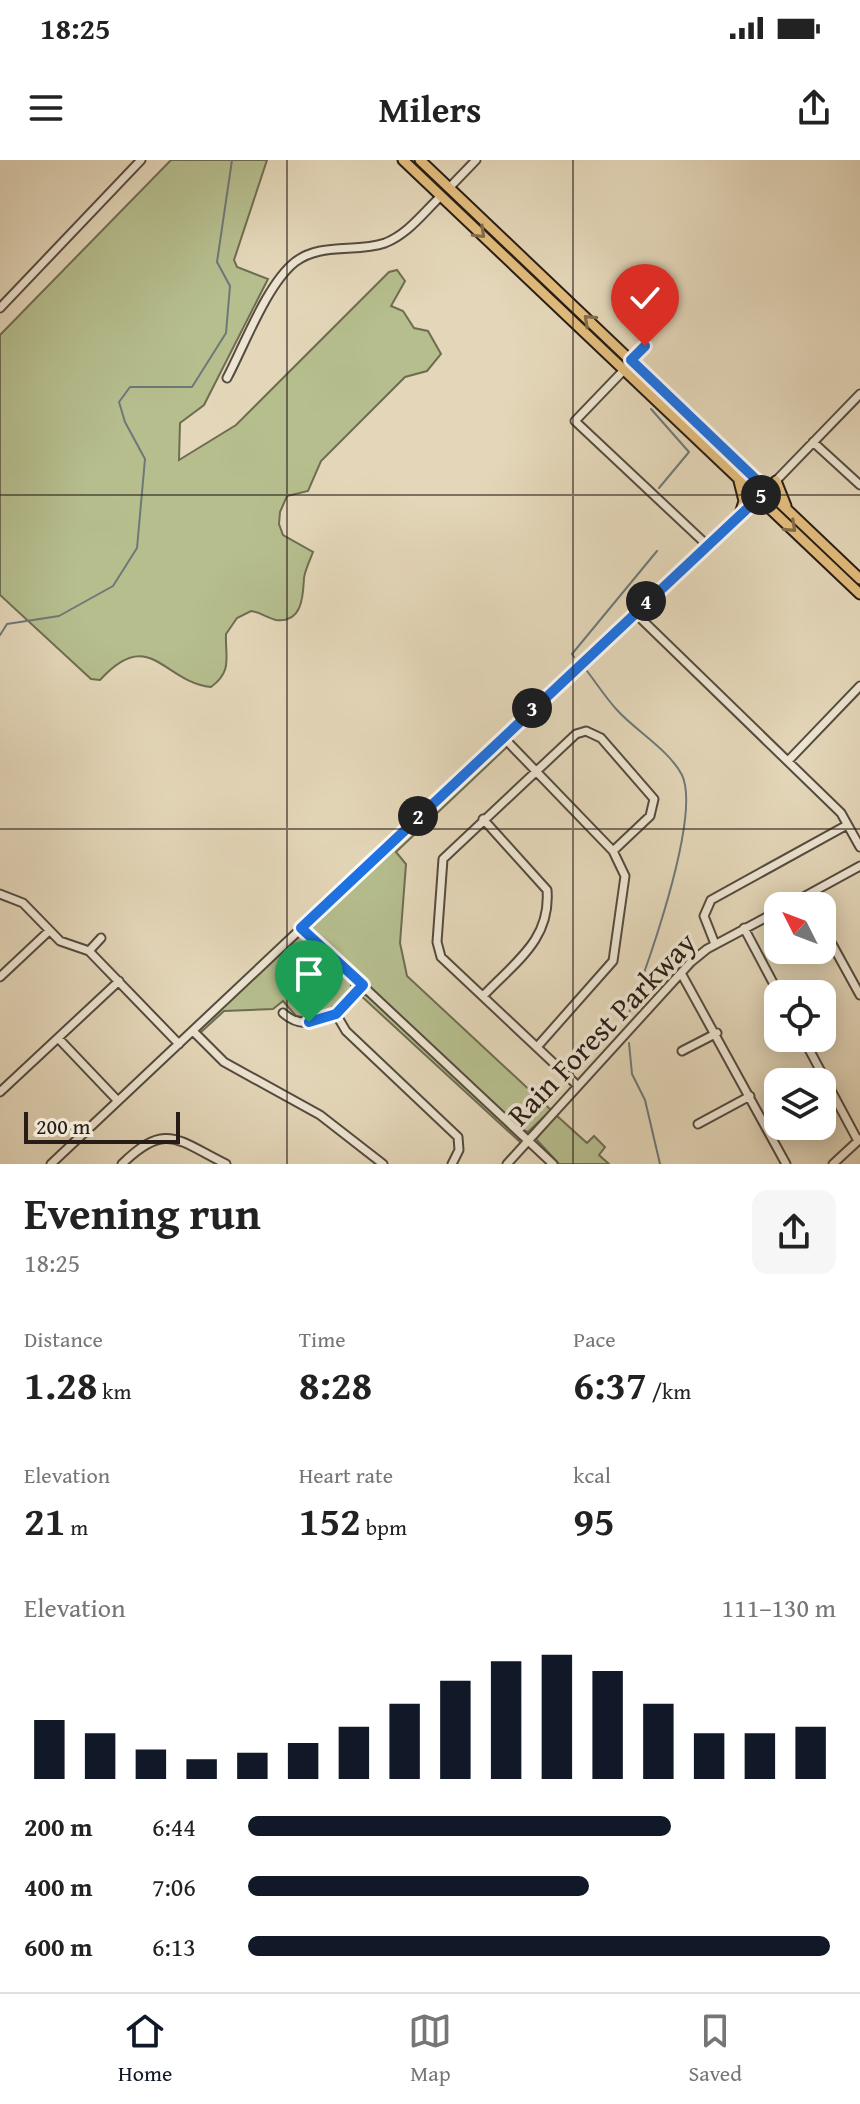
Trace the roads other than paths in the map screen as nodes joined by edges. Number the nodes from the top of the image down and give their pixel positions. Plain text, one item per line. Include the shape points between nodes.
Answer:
1 (141, 160) edge
2 (420, 160) edge
3 (476, 160) edge
4 (404, 161) edge
5 (449, 188) junction
6 (441, 196) junction
7 (475, 212) junction
8 (0, 308) edge
9 (589, 337) junction
10 (645, 346) dead end
11 (631, 360) junction
12 (624, 370) junction
13 (227, 378) dead end
14 (661, 389) junction
15 (859, 396) edge
16 (813, 442) junction
17 (738, 477) junction
18 (776, 481) junction
19 (860, 485) edge
20 (763, 494) junction
21 (788, 510) junction
22 (740, 514) junction
23 (707, 545) junction
24 (860, 579) edge
25 (860, 594) edge
26 (634, 612) junction
27 (860, 686) edge
28 (502, 736) junction
29 (788, 761) junction
30 (535, 771) junction
31 (483, 819) junction
32 (847, 825) junction
33 (860, 847) edge
34 (613, 851) junction
35 (860, 866) edge
36 (812, 892) edge
37 (0, 894) edge
38 (764, 918) edge
39 (301, 928) junction
40 (744, 928) junction
41 (49, 931) junction
42 (101, 938) dead end
43 (715, 944) junction
44 (89, 951) junction
45 (836, 951) edge
46 (681, 973) junction
47 (0, 977) edge
48 (772, 980) edge
49 (119, 981) junction
50 (363, 985) junction
51 (860, 995) edge
52 (483, 996) junction
53 (283, 1013) dead end
54 (336, 1014) junction
55 (193, 1031) junction
56 (717, 1033) junction
57 (58, 1038) junction
58 (179, 1044) junction
59 (537, 1047) junction
60 (682, 1051) dead end
61 (811, 1052) edge
62 (578, 1086) junction
63 (0, 1092) edge
64 (750, 1096) junction
65 (118, 1101) junction
66 (698, 1124) dead end
67 (528, 1140) junction
68 (859, 1140) edge
69 (214, 1162) edge
70 (51, 1164) edge
71 (122, 1164) edge
72 (226, 1164) edge
73 (383, 1164) edge
74 (452, 1164) edge
75 (507, 1164) edge
76 (553, 1164) edge
77 (786, 1164) edge
78 (833, 1164) edge

1 - 8 street
2 - 5 main road
3 - 5 street
4 - 5 main road
4 - 6 main road
5 - 7 main road
6 - 7 main road
6 -> 9 main road
6 - 13 street via 410,227 382,244 325,251 296,261 274,289
11 -> 7 main road
9 - 11 main road
9 - 12 main road
10 - 11 street
11 - 14 main road
12 - 14 main road
12 - 17 main road
12 - 23 street via 575,421
14 - 20 main road
15 - 16 street
16 - 18 street
16 - 19 street
17 - 20 main road
17 - 22 main road via 744,501
18 - 20 street
18 - 21 main road
20 - 21 main road
20 - 22 street
20 -> 25 main road
21 - 24 main road
22 - 23 street
23 - 26 street
26 - 28 street
26 - 29 street
27 - 29 street
28 - 30 street
28 - 39 street
29 - 32 street
30 - 31 street
30 - 34 street
30 - 34 street via 576,734 586,731 601,738 654,799 650,816
31 - 52 street via 443,859 437,942 441,957
31 - 52 street via 547,890 548,901 545,928
32 - 33 street
32 - 43 street via 711,900 704,916
34 - 59 street via 625,876 613,961
35 - 36 street
37 - 41 street via 23,903
38 - 40 street, Rain Forest Parkway
39 - 50 street
39 - 55 street
40 - 43 street, Rain Forest Parkway
40 - 48 street
41 - 44 street via 60,941
41 - 47 street
42 - 44 street
43 - 46 street, Rain Forest Parkway
44 - 49 street
45 - 51 street
46 - 56 street
46 - 62 street, Rain Forest Parkway
49 - 57 street
49 - 58 street
50 - 54 street
50 - 67 street
52 - 59 street
53 - 54 street via 290,1020 309,1022
54 - 74 street via 346,1031 458,1137
55 - 58 street
55 - 73 street via 224,1062 320,1115
56 - 60 street
56 - 64 street
57 - 63 street
57 - 65 street
58 - 65 street
59 - 62 street
61 - 68 street
62 - 67 street, Rain Forest Parkway
64 - 66 street
64 - 77 street
65 - 70 street
67 - 75 street, Rain Forest Parkway
67 - 76 street
68 - 78 street
69 - 71 street via 172,1137 160,1137 142,1144
69 - 72 street

